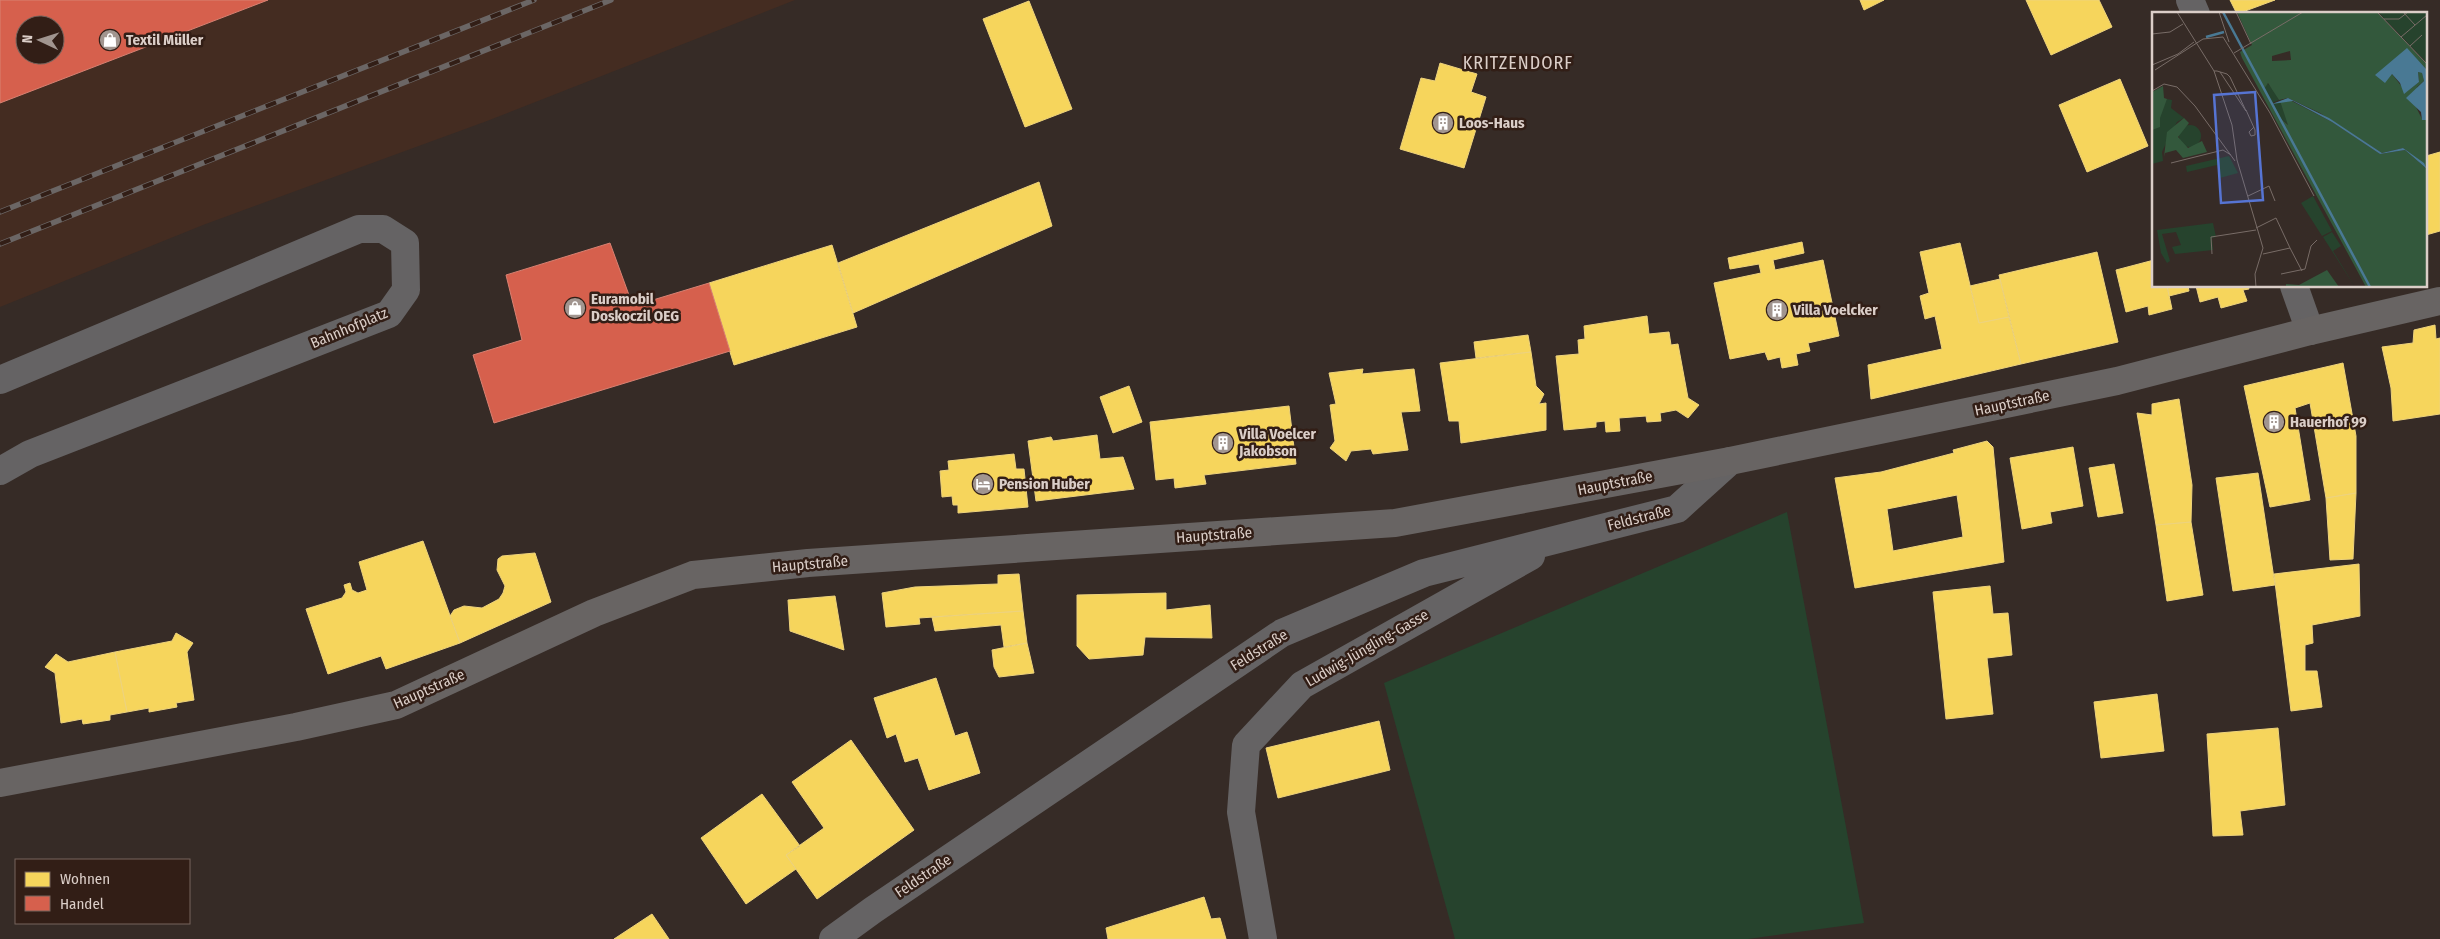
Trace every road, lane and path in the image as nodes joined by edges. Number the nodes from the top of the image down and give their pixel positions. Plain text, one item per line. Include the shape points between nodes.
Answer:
1 (2190, 0) edge
2 (2195, 12) edge
3 (2295, 288) edge
4 (2440, 301) edge
5 (2310, 331) junction
6 (0, 380) edge
7 (1730, 461) junction
8 (0, 471) edge
9 (1570, 535) junction
10 (0, 783) edge
11 (833, 939) edge
12 (1263, 939) edge

1 - 2 street
3 - 5 street
4 - 5 main road, Hauptstraße
5 - 7 main road, Hauptstraße via 2117,381
6 - 8 street, Bahnhofplatz via 359,229 383,229 405,243 406,290 389,314 30,454
7 - 9 street, Feldstraße via 1677,509
7 - 10 main road, Hauptstraße via 1395,523 808,563 693,575 594,613 396,705 296,728
9 - 11 street, Feldstraße via 1424,573 1282,633
9 - 12 street, Ludwig-Jüngling-Gasse via 1302,685 1246,746 1241,812

